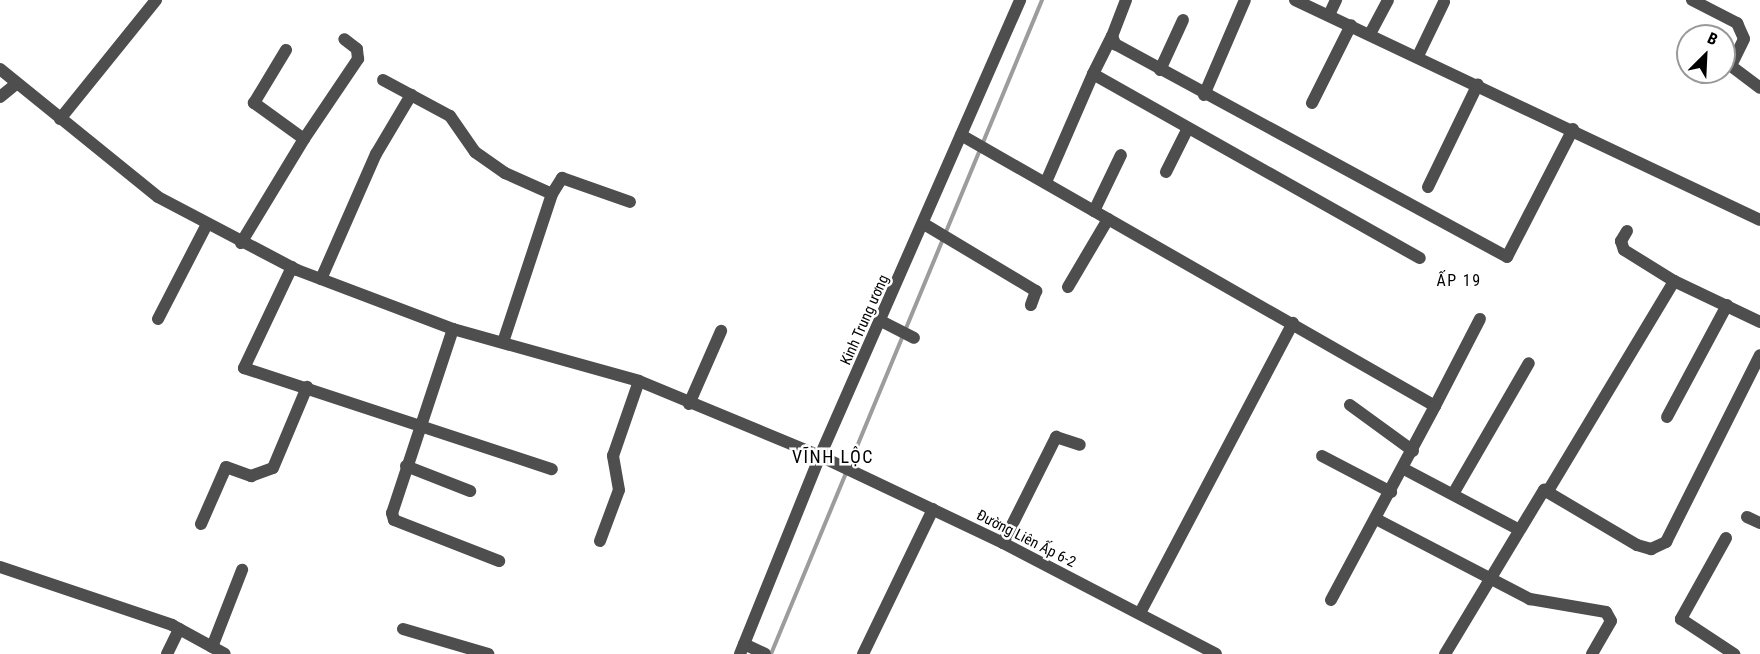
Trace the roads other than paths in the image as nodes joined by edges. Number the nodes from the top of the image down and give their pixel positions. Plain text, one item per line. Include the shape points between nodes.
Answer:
1 (156, 0) edge
2 (1020, 0) edge
3 (1126, 0) edge
4 (1245, 0) edge
5 (1294, 0) edge
6 (1336, 0) edge
7 (1388, 0) edge
8 (1692, 0) edge
9 (1444, 2) dead end
10 (1329, 15) junction
11 (1183, 20) dead end
12 (1351, 25) junction
13 (1370, 33) junction
14 (1112, 36) junction
15 (344, 39) dead end
16 (286, 50) dead end
17 (1418, 56) junction
18 (0, 69) edge
19 (1160, 70) junction
20 (1093, 74) junction
21 (383, 80) dead end
22 (17, 83) junction
23 (1478, 84) junction
24 (1760, 88) edge
25 (1204, 94) junction
26 (411, 95) junction
27 (0, 97) edge
28 (1312, 103) dead end
29 (60, 119) junction
30 (1188, 128) junction
31 (1572, 129) junction
32 (965, 137) junction
33 (304, 139) junction
34 (1121, 155) dead end
35 (1166, 172) dead end
36 (1046, 182) junction
37 (1428, 187) dead end
38 (552, 194) junction
39 (630, 202) dead end
40 (1094, 211) junction
41 (1108, 219) junction
42 (1760, 220) edge
43 (924, 224) junction
44 (206, 226) junction
45 (1627, 231) dead end
46 (241, 243) junction
47 (1420, 258) dead end
48 (292, 267) junction
49 (321, 279) junction
50 (1674, 281) junction
51 (1068, 287) dead end
52 (1727, 304) junction
53 (1031, 305) dead end
54 (158, 319) dead end
55 (1480, 319) dead end
56 (881, 321) junction
57 (1760, 322) edge
58 (1293, 323) junction
59 (453, 329) junction
60 (721, 331) dead end
61 (914, 338) dead end
62 (503, 342) junction
63 (1760, 355) edge
64 (1529, 363) dead end
65 (639, 381) junction
66 (307, 387) junction
67 (690, 404) junction
68 (1350, 405) dead end
69 (1435, 406) junction
70 (1667, 417) dead end
71 (420, 422) junction
72 (1080, 445) dead end
73 (1413, 451) junction
74 (820, 456) junction
75 (1322, 456) dead end
76 (406, 466) junction
77 (552, 469) dead end
78 (1404, 469) junction
79 (470, 491) dead end
80 (1548, 491) junction
81 (1391, 492) junction
82 (1452, 494) junction
83 (933, 509) junction
84 (1748, 517) dead end
85 (1376, 519) junction
86 (1760, 523) edge
87 (201, 524) dead end
88 (1516, 528) junction
89 (1726, 538) dead end
90 (600, 542) dead end
91 (1003, 543) junction
92 (499, 561) dead end
93 (0, 567) edge
94 (242, 570) dead end
95 (1489, 576) junction
96 (1331, 600) dead end
97 (1140, 614) junction
98 (403, 628) dead end
99 (179, 629) junction
100 (212, 647) junction
101 (742, 649) edge
102 (763, 653) edge
103 (167, 654) edge
104 (225, 654) edge
105 (488, 654) edge
106 (863, 654) edge
107 (1216, 654) edge
108 (1445, 654) edge
109 (1592, 654) edge
110 (1734, 654) edge

1 - 29 street
2 - 32 street, Kinh Trung ương
3 - 14 street
4 - 25 street
5 - 10 street
6 - 10 street
7 - 13 street
8 - 24 street via 1737,23 1744,39 1731,66
9 - 17 street
10 - 12 street
11 - 19 street
12 - 13 street
12 - 28 street
13 - 17 street
14 - 19 street via 1115,44
14 - 20 street
15 - 33 street via 357,49 358,59
16 - 33 street via 254,103
17 - 23 street
18 - 22 street, Đường Liên Ấp 6-2
19 - 25 street
20 - 30 street
20 - 36 street
21 - 26 street
22 - 27 street
22 - 29 street, Đường Liên Ấp 6-2
23 - 31 street
23 - 37 street
25 - 31 street via 1507,257
26 - 38 street via 458,122 475,152
26 - 49 street via 376,154
29 - 44 street, Đường Liên Ấp 6-2 via 158,197
30 - 35 street
30 - 47 street
31 - 42 street
32 - 36 street
32 - 43 street, Kinh Trung ương
33 - 46 street
34 - 40 street
36 - 40 street
38 - 39 street via 562,178
38 - 62 street
40 - 41 street
41 - 51 street
41 - 58 street
43 - 53 street via 1036,291
43 - 56 street, Kinh Trung ương
44 - 46 street, Đường Liên Ấp 6-2
44 - 54 street
45 - 50 street via 1621,241 1624,250
46 - 48 street, Đường Liên Ấp 6-2
48 - 49 street, Đường Liên Ấp 6-2
48 - 66 street via 244,368
49 - 59 street, Đường Liên Ấp 6-2
50 - 52 street
50 - 80 street
52 - 57 street
52 - 70 street
55 - 69 street
56 - 61 street
56 - 74 street, Kinh Trung ương
58 - 69 street
58 - 97 street
59 - 62 street, Đường Liên Ấp 6-2
59 - 71 street
60 - 67 street
62 - 65 street, Đường Liên Ấp 6-2
63 - 80 street via 1659,548 1638,545
64 - 82 street
65 - 67 street, Đường Liên Ấp 6-2
65 - 90 street via 613,456 619,490
66 - 71 street
66 - 87 street via 273,468 251,476 225,467
67 - 74 street, Đường Liên Ấp 6-2
68 - 73 street
69 - 73 street
71 - 76 street
71 - 77 street
72 - 91 street via 1056,437
73 - 78 street
74 - 83 street, Đường Liên Ấp 6-2
74 - 101 street, Kinh Trung ương
75 - 81 street
76 - 79 street
76 - 92 street via 394,520
78 - 81 street
78 - 82 street
80 - 88 street via 1537,494
81 - 85 street
82 - 88 street
83 - 91 street, Đường Liên Ấp 6-2
83 - 106 street
84 - 86 street
85 - 95 street
85 - 96 street
88 - 95 street
89 - 110 street via 1681,619
91 - 97 street, Đường Liên Ấp 6-2
93 - 99 street
94 - 100 street
95 - 108 street
95 - 109 street via 1530,599 1606,612 1611,621
97 - 107 street, Đường Liên Ấp 6-2
98 - 105 street
99 - 100 street
99 - 103 street
100 - 104 street
101 - 102 street

